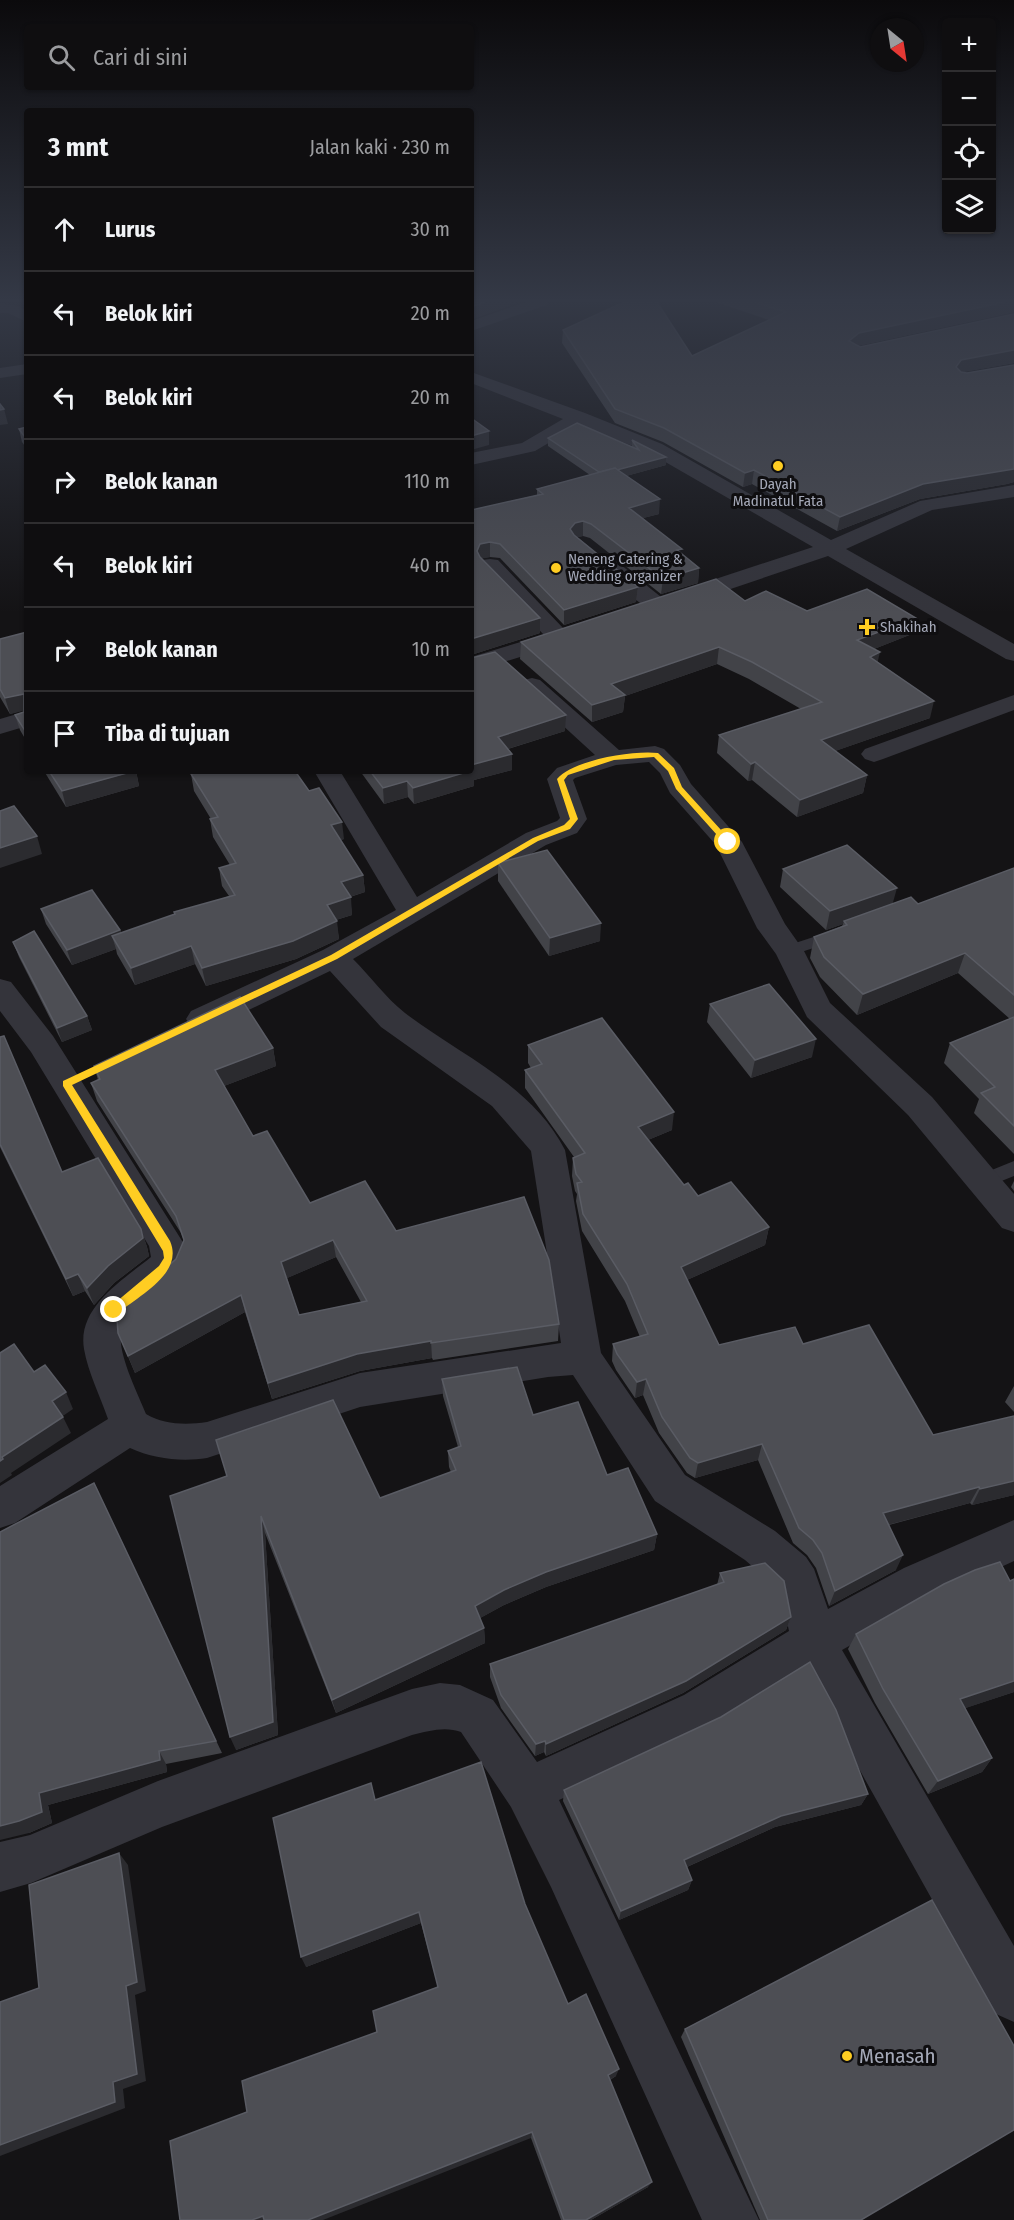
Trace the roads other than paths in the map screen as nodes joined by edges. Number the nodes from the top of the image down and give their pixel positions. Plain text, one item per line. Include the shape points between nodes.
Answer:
1 (548, 406) edge
2 (579, 417) junction
3 (474, 458) edge
4 (1014, 491) edge
5 (828, 549) junction
6 (591, 551) edge
7 (490, 565) edge
8 (658, 606) junction
9 (636, 613) edge
10 (1014, 627) edge
11 (582, 631) edge
12 (983, 636) junction
13 (560, 638) junction
14 (1014, 654) edge
15 (501, 657) junction
16 (474, 664) edge
17 (1014, 702) edge
18 (874, 754) dead end
19 (613, 758) junction
20 (329, 774) edge
21 (412, 913) junction
22 (855, 927) edge
23 (789, 951) junction
24 (334, 957) junction
25 (0, 988) edge
26 (182, 1028) edge
27 (1014, 1168) edge
28 (984, 1181) junction
29 (1014, 1218) edge
30 (583, 1358) junction
31 (130, 1426) junction
32 (0, 1509) edge
33 (1014, 1540) edge
34 (813, 1642) junction
35 (528, 1790) junction
36 (0, 1867) edge
37 (1014, 1996) edge
38 (731, 2220) edge

1 - 2 street
2 - 3 street via 528,447
2 - 5 street via 655,448
4 - 5 street via 927,505
5 - 8 street
5 - 12 street
6 - 8 street
7 - 13 street
8 - 9 street
10 - 12 street
11 - 13 street
12 - 14 street
13 - 15 street
15 - 16 street
15 - 19 street
17 - 18 street
19 - 21 street via 560,779 574,819 567,827 536,840
19 - 23 street via 647,753 662,758 679,787 728,842 772,928
20 - 21 street
21 - 24 street
22 - 23 lane
23 - 28 street via 818,1009 920,1106
24 - 26 street
24 - 30 street via 392,1019 504,1097 545,1144
25 - 31 street via 42,1044 77,1079 166,1244 169,1258 163,1269 114,1310 103,1328 103,1350
27 - 28 lane
28 - 29 street
30 - 31 street via 360,1390 207,1440 167,1441 146,1437
30 - 34 street via 670,1488 771,1552 786,1566 798,1584
31 - 32 street
33 - 34 street via 919,1583
34 - 35 street via 700,1711
34 - 37 street
35 - 36 street via 477,1716 460,1708 440,1706 412,1712 158,1805 31,1859
35 - 38 street

